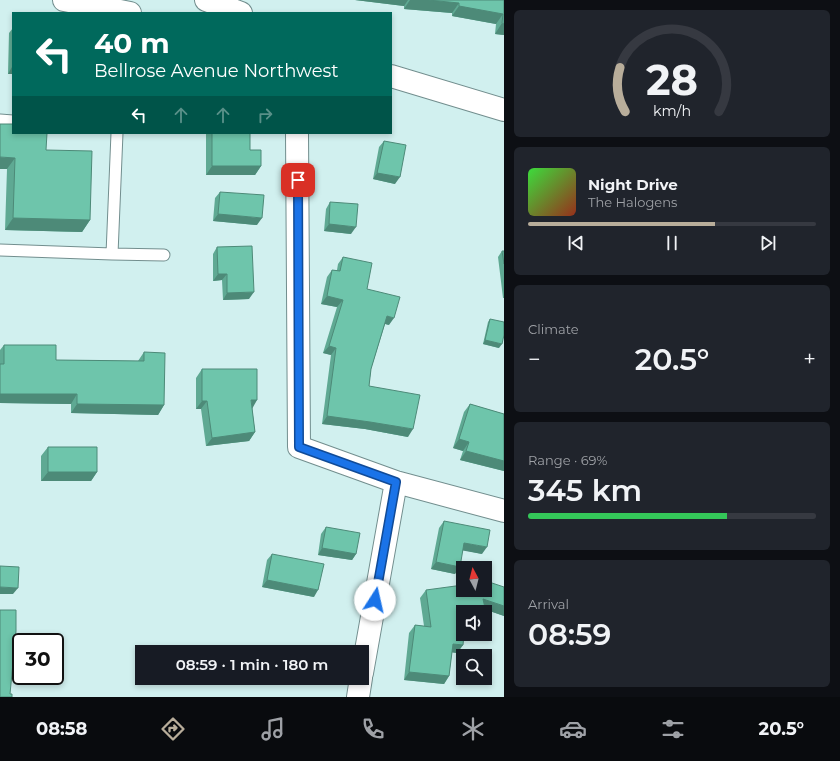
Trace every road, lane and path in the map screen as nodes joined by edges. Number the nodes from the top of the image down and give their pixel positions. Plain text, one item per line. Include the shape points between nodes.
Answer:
1 (64, 0) edge
2 (206, 0) edge
3 (125, 12) edge
4 (238, 12) edge
5 (392, 76) edge
6 (504, 110) edge
7 (0, 120) edge
8 (12, 121) edge
9 (117, 134) edge
10 (298, 134) edge
11 (0, 250) edge
12 (112, 254) junction
13 (164, 256) dead end
14 (396, 482) junction
15 (504, 510) edge
16 (367, 645) edge
17 (360, 685) edge
18 (358, 697) edge

1 - 3 street
2 - 4 street
5 - 6 street
7 - 8 lane
9 - 12 lane
10 - 14 street via 299,447
11 - 12 lane
12 - 13 lane
14 - 15 street
14 - 16 street
17 - 18 street

